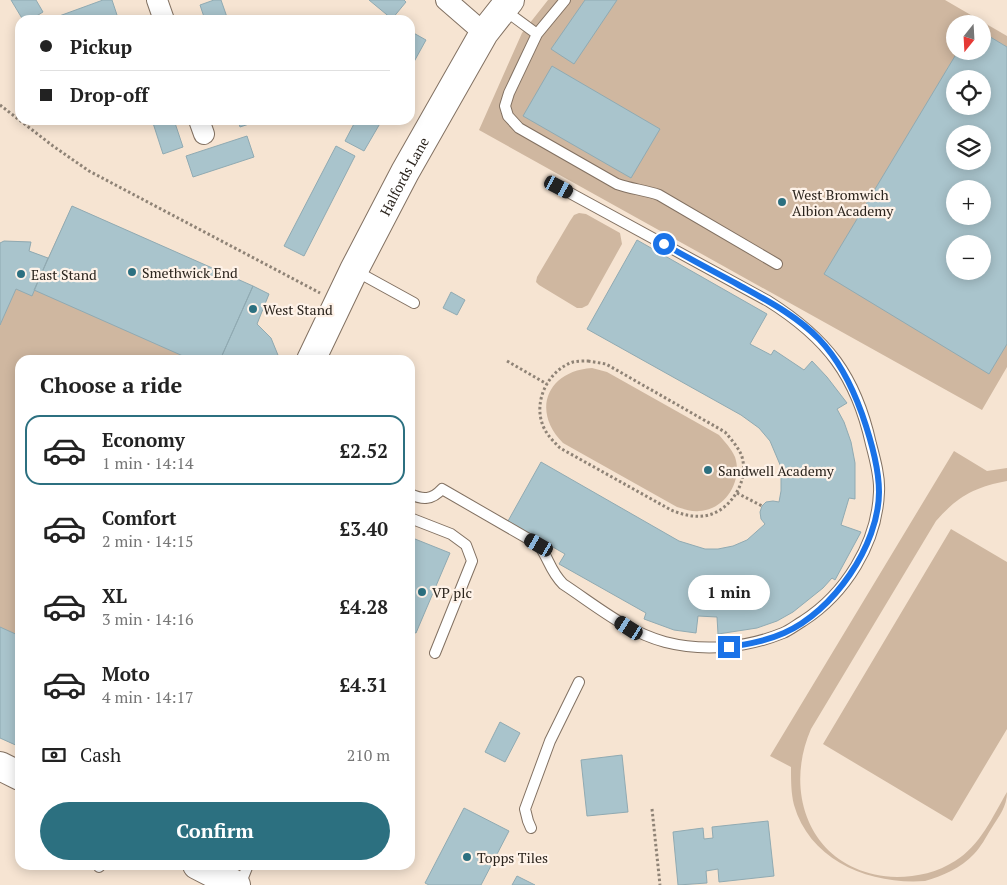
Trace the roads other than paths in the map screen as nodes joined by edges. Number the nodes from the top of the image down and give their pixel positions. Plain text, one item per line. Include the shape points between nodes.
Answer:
1 (157, 0) edge
2 (446, 0) edge
3 (565, 0) edge
4 (507, 4) edge
5 (162, 15) edge
6 (484, 32) junction
7 (537, 34) junction
8 (559, 187) dead end
9 (777, 264) dead end
10 (354, 270) junction
11 (414, 304) dead end
12 (313, 355) edge
13 (415, 495) edge
14 (415, 520) edge
15 (435, 653) dead end
16 (579, 682) dead end
17 (531, 828) dead end
18 (207, 870) edge
19 (246, 870) edge
20 (236, 885) edge
21 (240, 885) edge

1 - 5 street
2 - 6 street
3 - 7 lane
4 - 6 main road, Halfords Lane
4 - 7 lane
6 - 10 main road, Halfords Lane
7 - 9 lane via 505,106 508,116 518,128 617,184 658,195
8 - 13 lane via 793,316 840,364 856,396 875,460 879,492 867,546 853,572 835,594 786,632 729,647 693,647 664,642 629,628 554,576 539,545 442,489 427,499
10 - 11 lane
10 - 12 main road, Halfords Lane
14 - 15 lane via 451,534 466,545 472,561
16 - 17 lane via 550,741 525,809
18 - 20 main road
19 - 21 lane

